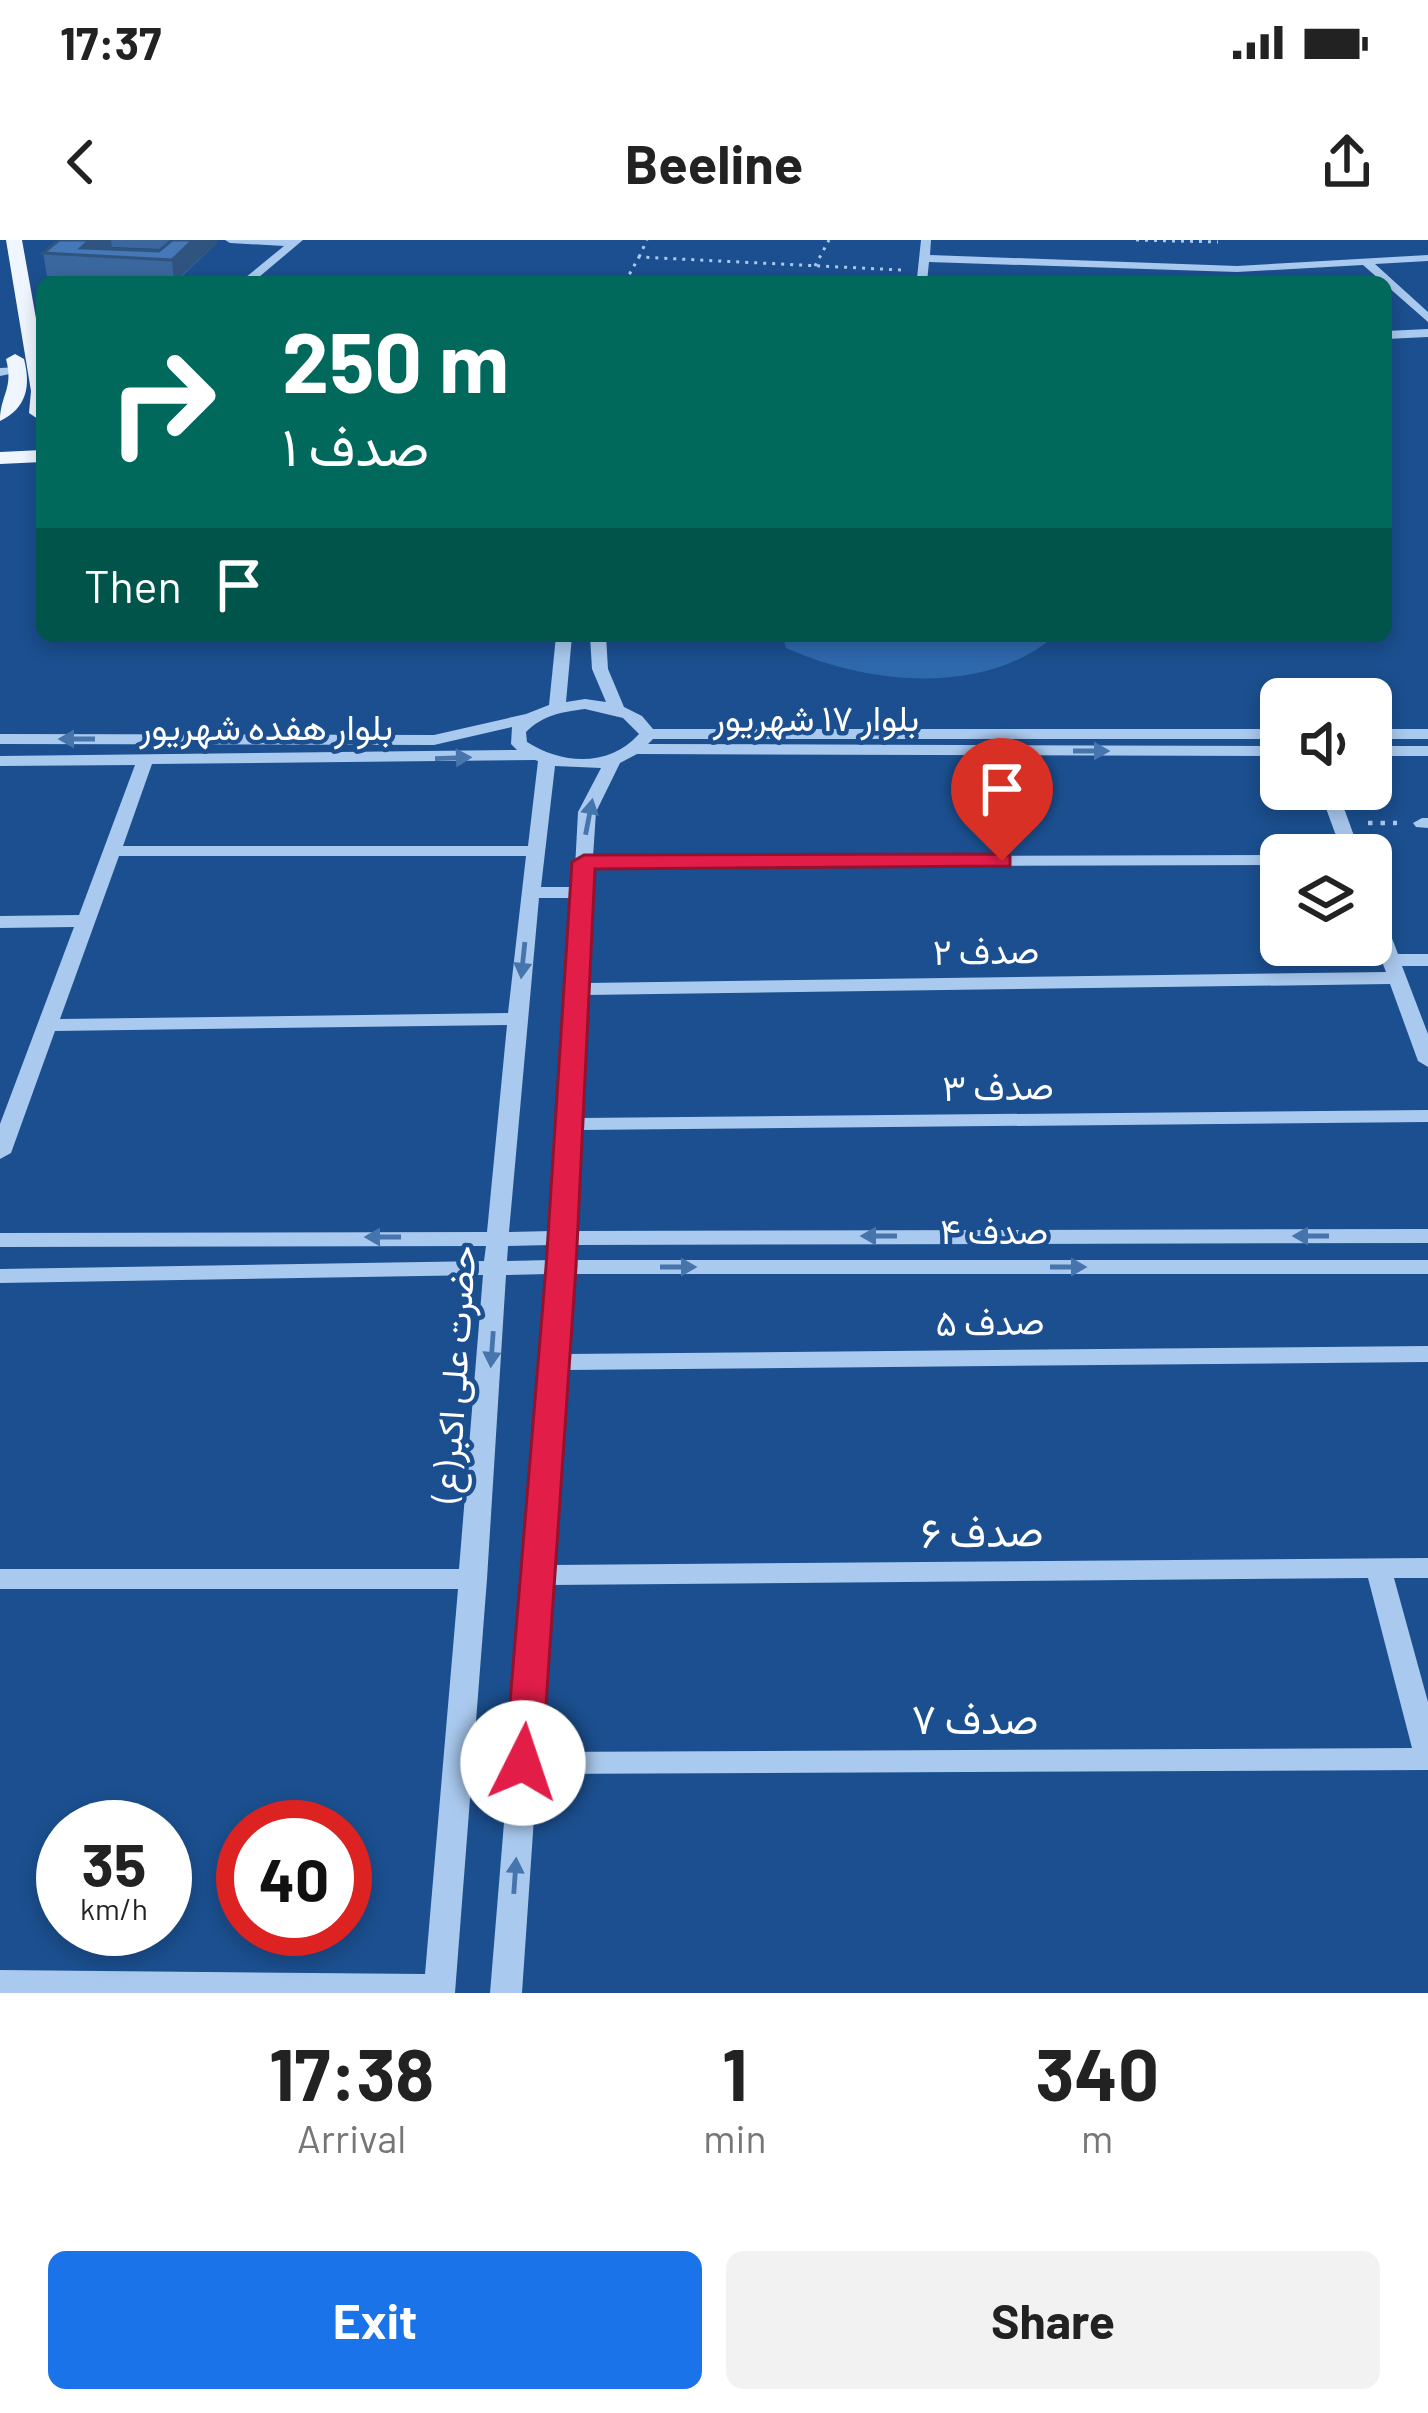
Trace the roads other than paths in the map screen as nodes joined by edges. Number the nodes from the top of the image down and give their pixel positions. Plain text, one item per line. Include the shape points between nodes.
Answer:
1 (14, 240) edge
2 (230, 240) edge
3 (926, 240) edge
4 (296, 241) edge
5 (1428, 258) edge
6 (1367, 263) junction
7 (0, 264) edge
8 (1237, 269) junction
9 (921, 275) edge
10 (253, 276) edge
11 (1242, 276) edge
12 (1381, 276) edge
13 (1392, 286) edge
14 (1412, 304) junction
15 (1428, 304) edge
16 (1428, 318) edge
17 (1428, 333) edge
18 (1392, 335) edge
19 (9, 371) edge
20 (36, 383) edge
21 (36, 410) edge
22 (0, 416) edge
23 (36, 456) edge
24 (0, 458) edge
25 (563, 642) edge
26 (598, 642) edge
27 (557, 708) junction
28 (616, 708) junction
29 (528, 719) junction
30 (1260, 734) edge
31 (1392, 734) edge
32 (1428, 734) edge
33 (0, 739) edge
34 (643, 741) junction
35 (1392, 751) edge
36 (1428, 751) edge
37 (1260, 752) edge
38 (540, 758) junction
39 (0, 760) edge
40 (613, 760) junction
41 (145, 761) junction
42 (112, 850) junction
43 (534, 851) junction
44 (1260, 860) edge
45 (584, 862) junction
46 (582, 892) junction
47 (530, 893) junction
48 (86, 921) junction
49 (0, 922) edge
50 (1428, 960) edge
51 (1392, 964) edge
52 (1394, 969) junction
53 (576, 989) junction
54 (517, 1019) junction
55 (47, 1025) junction
56 (1428, 1060) edge
57 (1428, 1116) edge
58 (7, 1118) edge
59 (568, 1124) junction
60 (0, 1154) edge
61 (563, 1235) junction
62 (500, 1236) junction
63 (1428, 1236) edge
64 (0, 1240) edge
65 (561, 1267) junction
66 (1428, 1267) edge
67 (498, 1268) junction
68 (0, 1276) edge
69 (1428, 1354) edge
70 (553, 1362) junction
71 (1378, 1568) junction
72 (1428, 1568) edge
73 (537, 1575) junction
74 (0, 1579) edge
75 (475, 1579) junction
76 (1428, 1756) edge
77 (523, 1763) junction
78 (0, 1983) edge
79 (439, 1991) edge
80 (506, 1993) edge

1 - 20 main road
2 - 4 street
3 - 9 street
4 - 10 street
5 - 6 street
6 - 8 street
6 - 12 street
7 - 19 main road
8 - 9 street
8 - 11 street
13 - 14 street
14 - 15 street
14 - 16 street
17 - 18 street
19 - 22 main road via 19,397
21 - 22 main road
23 - 24 main road
25 - 27 street
26 - 28 street
27 - 28 street
27 - 29 street, بلوار هفده شهریور
28 - 34 street via 640,719
29 -> 33 street, بلوار هفده شهریور via 434,740
29 - 38 street, حضرت علی اکبر(ع) via 520,744
30 - 34 street, بلوار ۱۷ شهریور
31 - 32 street
34 -> 37 street, بلوار ۱۷ شهریور
34 - 40 street
35 - 36 street
38 - 40 street, بلوار هفده شهریور
41 -> 38 street, بلوار هفده شهریور
38 - 43 street, حضرت علی اکبر(ع)
39 - 41 street, بلوار هفده شهریور
45 -> 40 street via 587,812
41 - 42 street
42 - 43 street
42 - 48 street
43 - 47 street, حضرت علی اکبر(ع)
44 - 45 street
45 - 46 street
46 - 47 street
46 - 53 street
47 -> 54 street, حضرت علی اکبر(ع)
48 - 49 street
48 - 55 street
50 - 52 street, صدف ۲
51 - 52 street
52 - 53 street, صدف ۲
52 - 56 street
53 - 59 street
54 - 55 street
54 - 62 street, حضرت علی اکبر(ع)
55 - 58 street
57 - 59 street, صدف ۳
58 - 60 street
59 - 61 street
61 - 62 street, صدف ۴
63 -> 61 street, صدف ۴
61 - 65 street
62 -> 64 street, صدف ۴
62 - 67 street, حضرت علی اکبر(ع)
65 -> 66 street, صدف ۴
65 - 67 street, صدف ۴
65 - 70 street
67 - 68 street, صدف ۴
67 -> 75 street, حضرت علی اکبر(ع)
69 - 70 street, صدف ۵
70 - 73 street
71 - 72 street, صدف ۶
71 - 73 street, صدف ۶
71 - 76 street
73 - 77 street
74 - 75 street
75 - 79 street, حضرت علی اکبر(ع)
76 - 77 street, صدف ۷
80 -> 77 street
78 - 79 street

